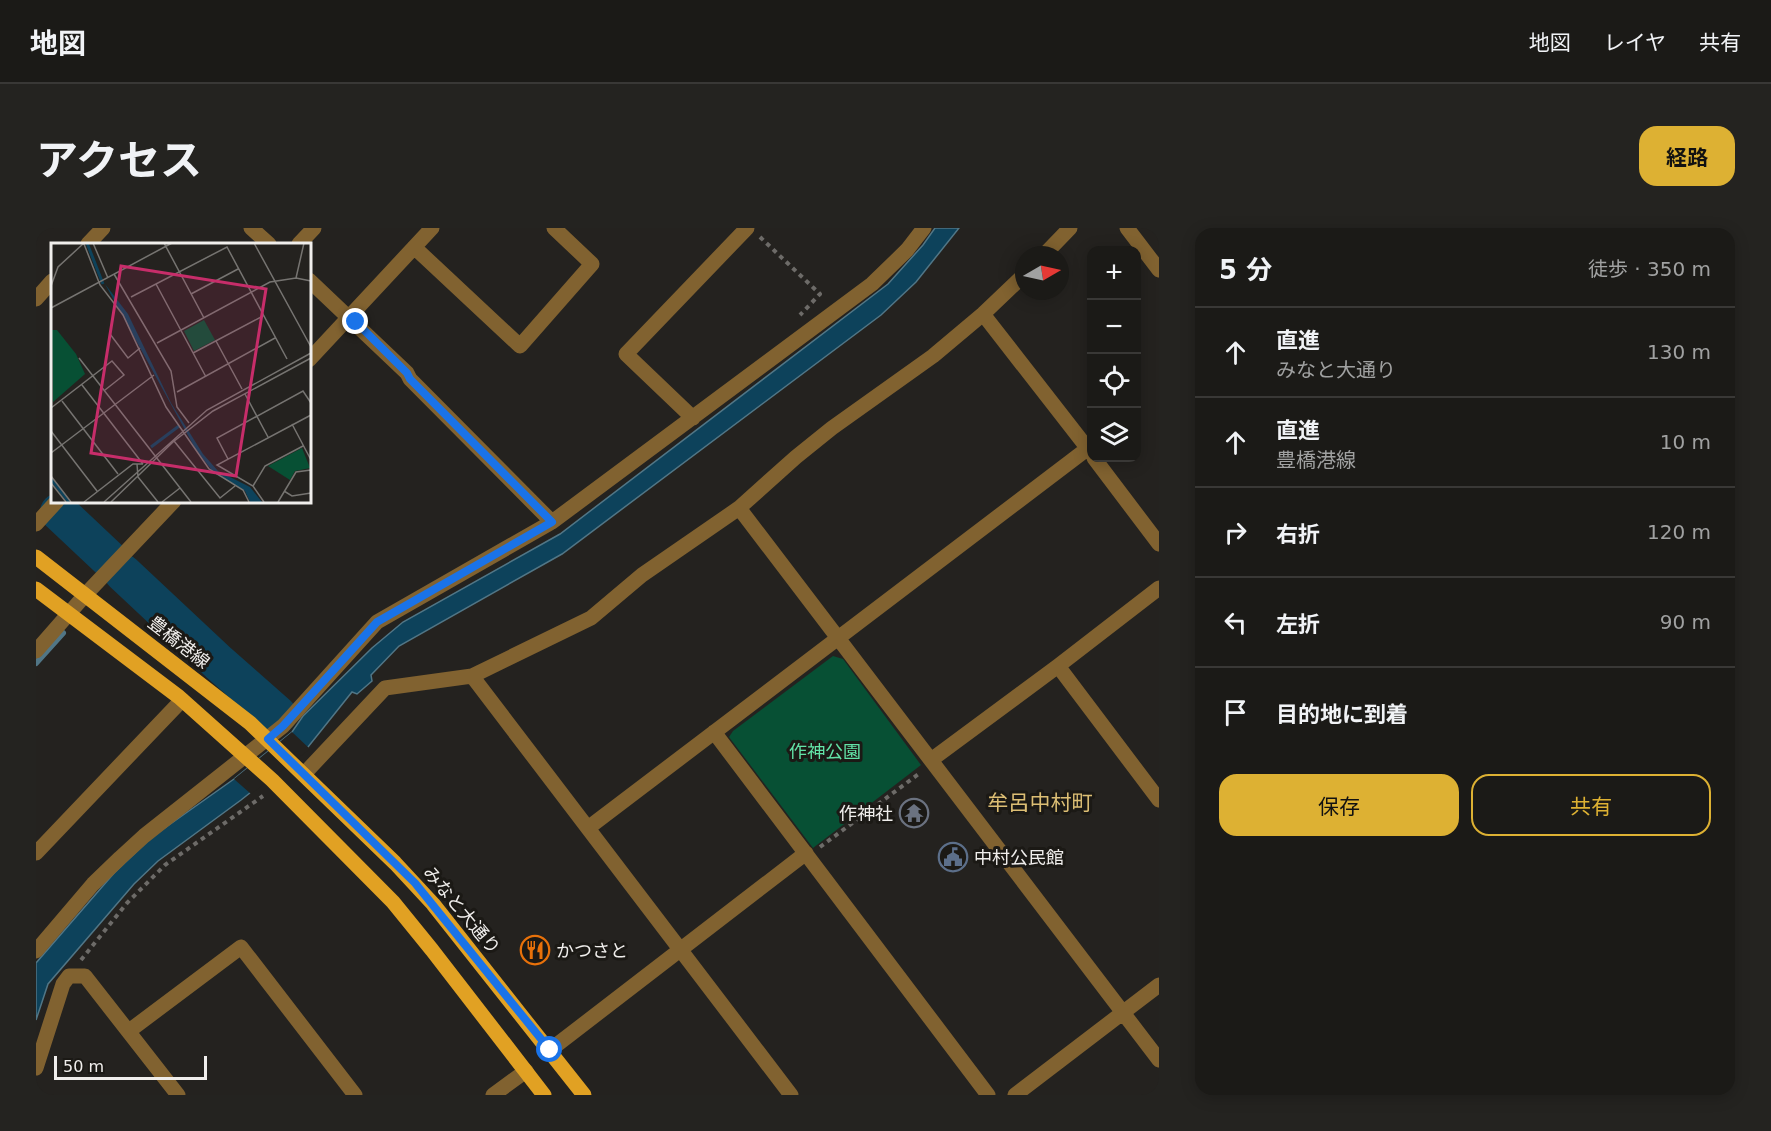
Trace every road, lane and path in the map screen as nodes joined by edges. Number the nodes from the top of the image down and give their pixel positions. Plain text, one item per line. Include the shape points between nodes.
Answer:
1 (103, 228) edge
2 (251, 228) edge
3 (314, 228) edge
4 (432, 228) edge
5 (554, 228) edge
6 (924, 228) edge
7 (1070, 228) edge
8 (1127, 228) edge
9 (754, 232) edge
10 (89, 243) edge
11 (268, 243) edge
12 (299, 243) edge
13 (1053, 246) edge
14 (414, 247) junction
15 (1159, 270) edge
16 (310, 281) edge
17 (51, 282) edge
18 (1015, 283) edge
19 (36, 299) edge
20 (982, 314) junction
21 (350, 317) junction
22 (803, 336) junction
23 (310, 359) edge
24 (693, 418) junction
25 (1087, 449) edge
26 (1087, 457) edge
27 (1097, 462) edge
28 (56, 502) edge
29 (173, 502) edge
30 (739, 508) junction
31 (552, 522) junction
32 (36, 524) edge
33 (1159, 544) edge
34 (36, 557) edge
35 (1159, 588) edge
36 (36, 589) edge
37 (86, 594) junction
38 (71, 614) junction
39 (837, 639) junction
40 (36, 651) edge
41 (1058, 666) junction
42 (472, 676) junction
43 (182, 700) junction
44 (714, 732) junction
45 (271, 742) junction
46 (249, 759) junction
47 (932, 762) junction
48 (299, 768) junction
49 (269, 787) junction
50 (1159, 800) edge
51 (588, 828) junction
52 (36, 853) edge
53 (807, 854) junction
54 (36, 951) edge
55 (681, 951) junction
56 (69, 975) junction
57 (1159, 985) edge
58 (1123, 1012) junction
59 (129, 1031) junction
60 (550, 1050) junction
61 (1159, 1060) edge
62 (36, 1068) edge
63 (526, 1071) junction
64 (178, 1095) edge
65 (355, 1095) edge
66 (493, 1095) edge
67 (544, 1095) edge
68 (584, 1095) edge
69 (792, 1095) edge
70 (988, 1095) edge
71 (1015, 1095) edge

1 - 10 street
2 - 11 street
3 - 12 street
4 - 14 street
5 - 14 street via 592,264 520,346
6 - 22 street via 872,284
7 - 13 street
8 - 15 street
9 - 22 path via 820,294 800,314
9 - 24 street via 626,354
14 - 21 street
16 - 21 street
17 - 19 street
18 - 20 street
20 - 25 street
20 - 30 street via 914,371 795,457
21 - 23 street
21 - 31 street
22 - 24 street
24 - 31 street
26 - 39 street
27 - 33 street
28 - 32 street
29 - 37 street
30 - 39 street
30 - 42 street via 642,575 591,618
31 - 45 street via 377,622
34 - 37 main road, 豊橋港線
35 - 41 street
36 - 38 main road
37 - 38 street
37 - 45 main road, 豊橋港線
38 - 40 street
38 - 43 main road
39 - 44 street
39 - 47 street
41 - 47 street
41 - 50 street
42 - 48 street via 385,688
42 - 51 street
43 - 46 main road
43 - 52 street
44 - 51 street
44 - 53 street
45 - 46 street
45 - 48 main road, 豊橋港線
46 - 49 main road
46 - 54 street via 233,767 144,836 93,884
47 - 53 path
47 - 58 street
48 - 60 main road, みなと大通り via 434,904
49 - 56 path via 165,865 127,903
49 - 63 main road via 393,902
51 - 55 street
53 - 55 street
53 - 70 street
55 - 60 street
55 - 69 street
56 - 59 street via 85,976
56 - 62 street
57 - 58 street
58 - 61 street
58 - 71 street
59 - 64 street
59 - 65 street via 241,947
60 - 68 main road, みなと大通り
63 - 66 street
63 - 67 main road

